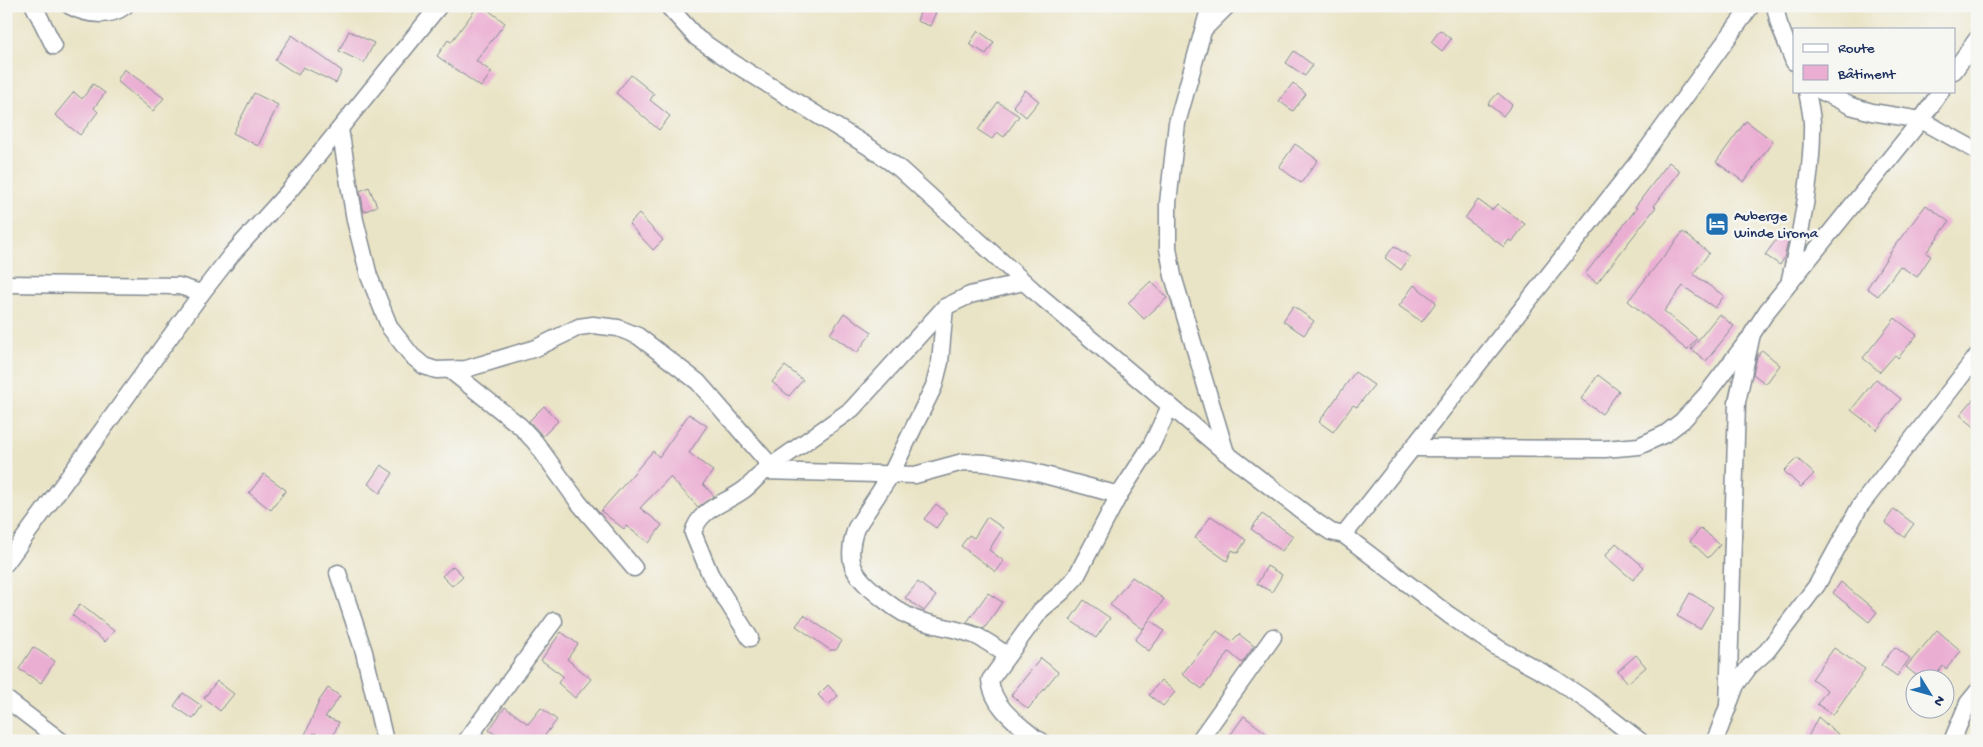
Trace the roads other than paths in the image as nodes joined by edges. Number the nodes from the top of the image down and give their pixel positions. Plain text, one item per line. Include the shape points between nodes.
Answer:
1 (34, 6) edge
2 (70, 6) edge
3 (125, 6) edge
4 (439, 6) edge
5 (668, 6) edge
6 (1210, 6) edge
7 (1227, 6) edge
8 (1751, 6) edge
9 (1775, 6) edge
10 (1206, 27) junction
11 (1977, 39) edge
12 (54, 46) dead end
13 (1793, 59) edge
14 (1956, 68) edge
15 (1807, 92) edge
16 (1823, 92) edge
17 (1940, 92) edge
18 (1921, 120) junction
19 (340, 129) junction
20 (1977, 151) edge
21 (1023, 282) junction
22 (6, 284) edge
23 (1789, 284) junction
24 (202, 291) junction
25 (945, 307) junction
26 (1752, 334) junction
27 (1977, 356) edge
28 (450, 370) junction
29 (1170, 406) junction
30 (1412, 448) junction
31 (1226, 453) junction
32 (767, 468) junction
33 (890, 476) junction
34 (1119, 494) junction
35 (1344, 535) junction
36 (6, 563) edge
37 (634, 568) dead end
38 (338, 573) dead end
39 (554, 621) dead end
40 (1273, 637) dead end
41 (750, 638) dead end
42 (1007, 655) junction
43 (1977, 692) edge
44 (6, 699) edge
45 (1728, 708) junction
46 (61, 741) edge
47 (385, 741) edge
48 (466, 741) edge
49 (1041, 741) edge
50 (1199, 741) edge
51 (1640, 741) edge
52 (1715, 741) edge
53 (1952, 741) edge

1 - 12 street
2 - 3 street via 90,14 108,13
4 - 19 street
5 - 21 street via 697,38 900,169
6 - 10 street
7 - 10 street
8 - 30 street via 1640,159
9 - 13 street
10 - 31 street via 1177,123 1168,204 1168,248
11 - 14 street
15 - 23 street via 1813,128 1811,154
16 - 18 street via 1858,108
17 - 18 street
18 - 20 street
18 - 23 street
19 - 24 street
19 - 28 street via 366,266 390,328 424,366
21 - 25 street via 970,295
21 - 29 street
22 - 24 street via 179,286
23 - 26 street
24 - 36 street
25 - 32 street via 852,409
25 - 33 street via 938,374
26 - 30 street via 1682,421 1665,434 1638,446 1605,449
26 - 45 street via 1737,402
27 - 45 street via 1860,506 1817,585 1767,651 1749,667 1736,685
28 - 32 street via 503,359 536,348 579,327 593,325 625,330 638,336 698,382
28 - 37 street via 520,426 535,442 579,503
29 - 31 street
29 - 34 street via 1151,446
30 - 35 street
31 - 35 street via 1304,514 1331,532
32 - 33 street
32 - 41 street via 744,490 704,513 693,533 710,574
33 - 34 street via 915,475 963,462 985,463
33 - 42 street via 856,528 851,554 856,575 913,619 972,634
34 - 42 street via 1076,577 1041,610
35 - 51 street via 1449,615 1498,648 1555,679
38 - 47 street via 364,652
39 - 48 street
40 - 50 street
42 - 49 street via 990,680 994,696 1011,717
43 - 53 street via 1968,703
44 - 46 street
45 - 52 street

